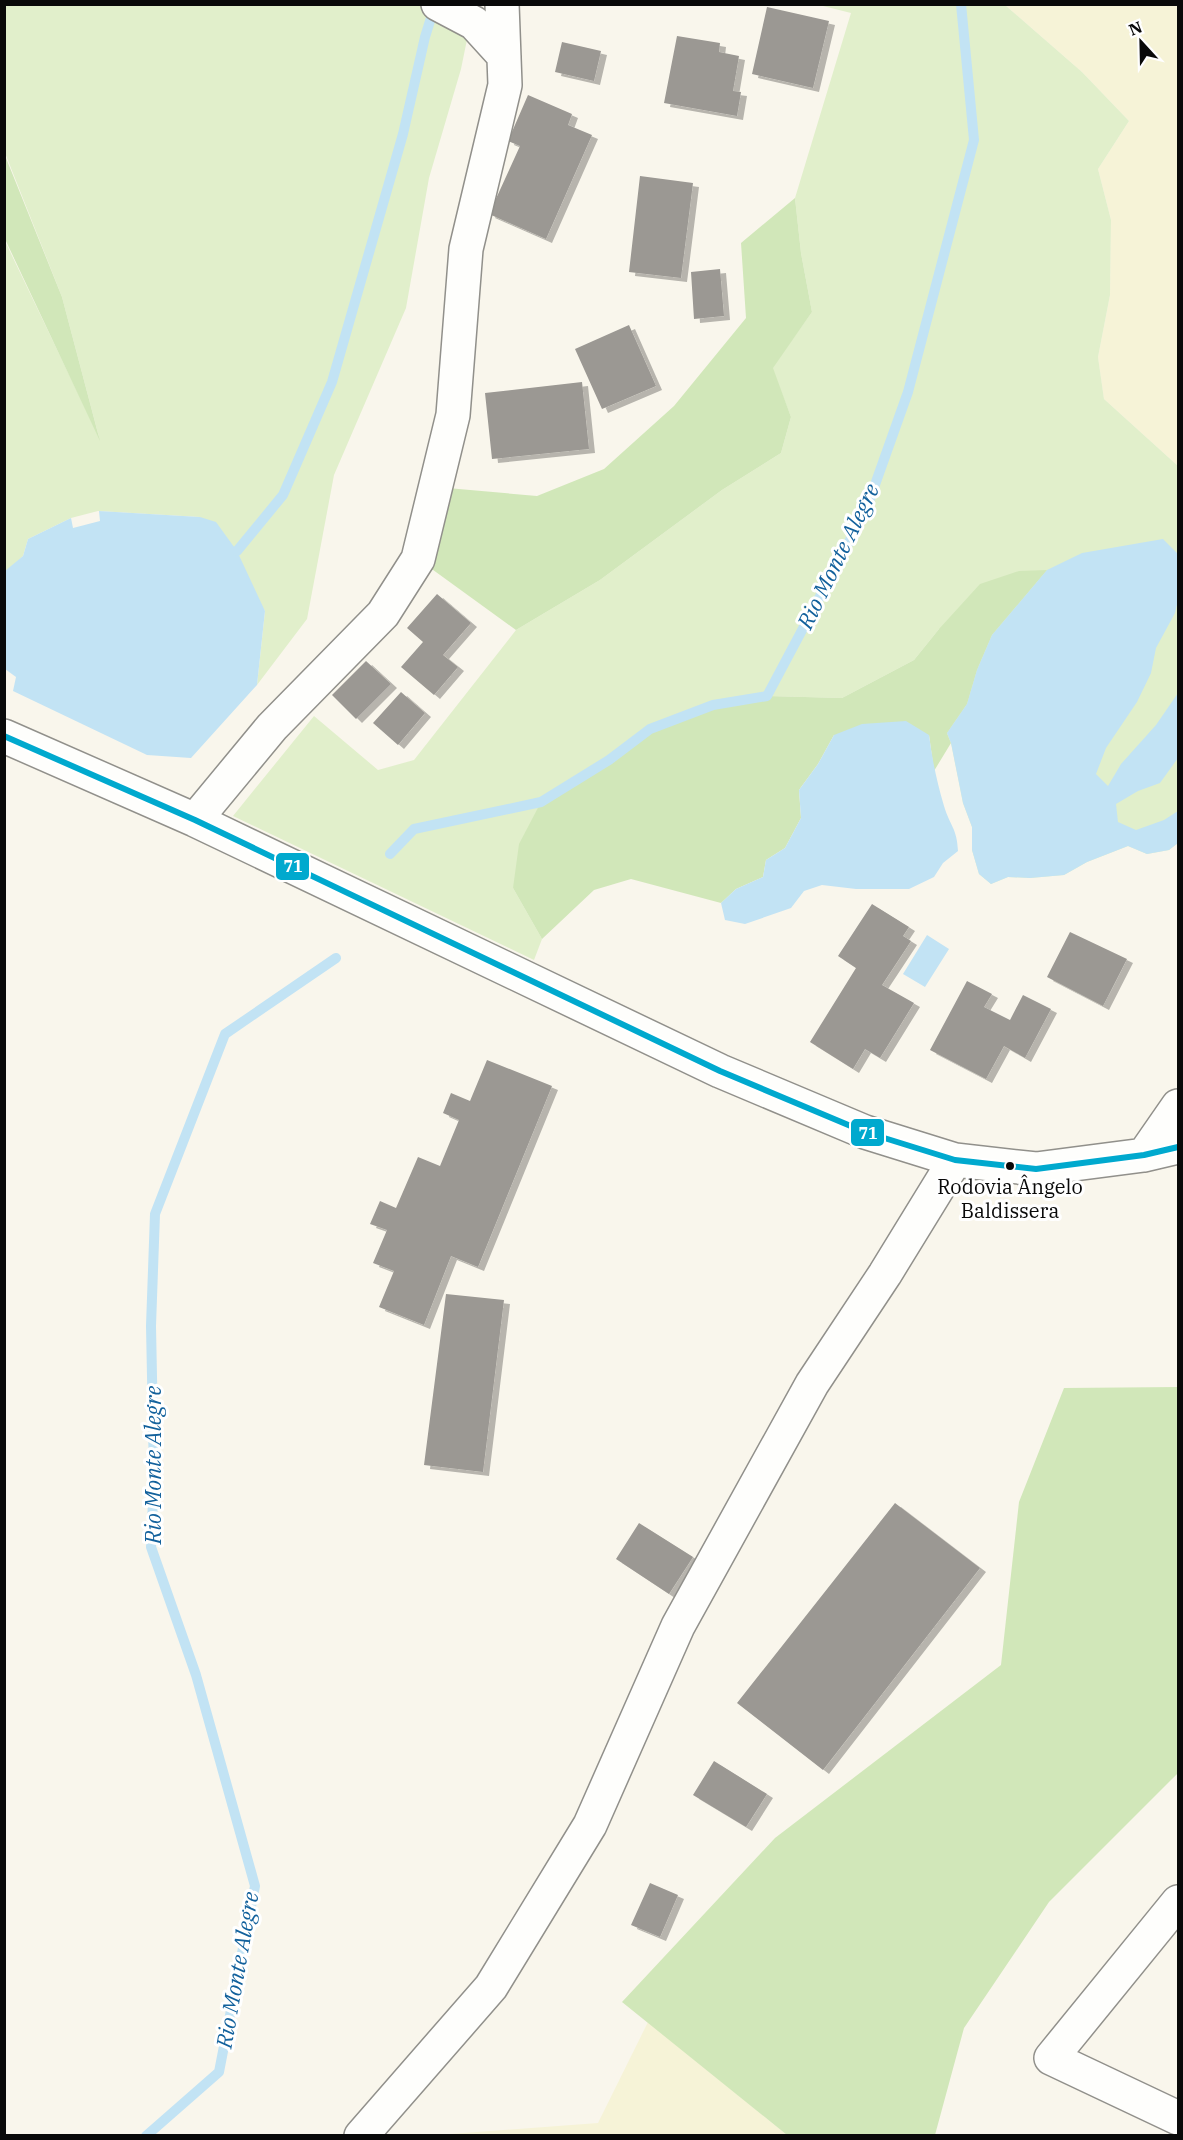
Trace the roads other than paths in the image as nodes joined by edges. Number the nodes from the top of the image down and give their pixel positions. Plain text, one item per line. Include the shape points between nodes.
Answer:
1 (438, 4) edge
2 (502, 4) edge
3 (504, 56) junction
4 (4, 736) edge
5 (195, 820) junction
6 (1179, 1106) edge
7 (1179, 1147) edge
8 (1144, 1155) junction
9 (955, 1160) junction
10 (1179, 1902) edge
11 (1179, 2118) edge
12 (361, 2136) edge

1 - 3 street via 474,23
2 - 3 street
3 - 5 street via 505,85 466,249 453,415 418,559 383,614 272,727
4 - 5 street
5 - 9 street via 720,1071 865,1132
6 - 8 street
7 - 8 street
8 - 9 street via 1036,1169
9 - 12 street via 813,1384 678,1626 590,1825 491,1987
10 - 11 street via 1051,2058

